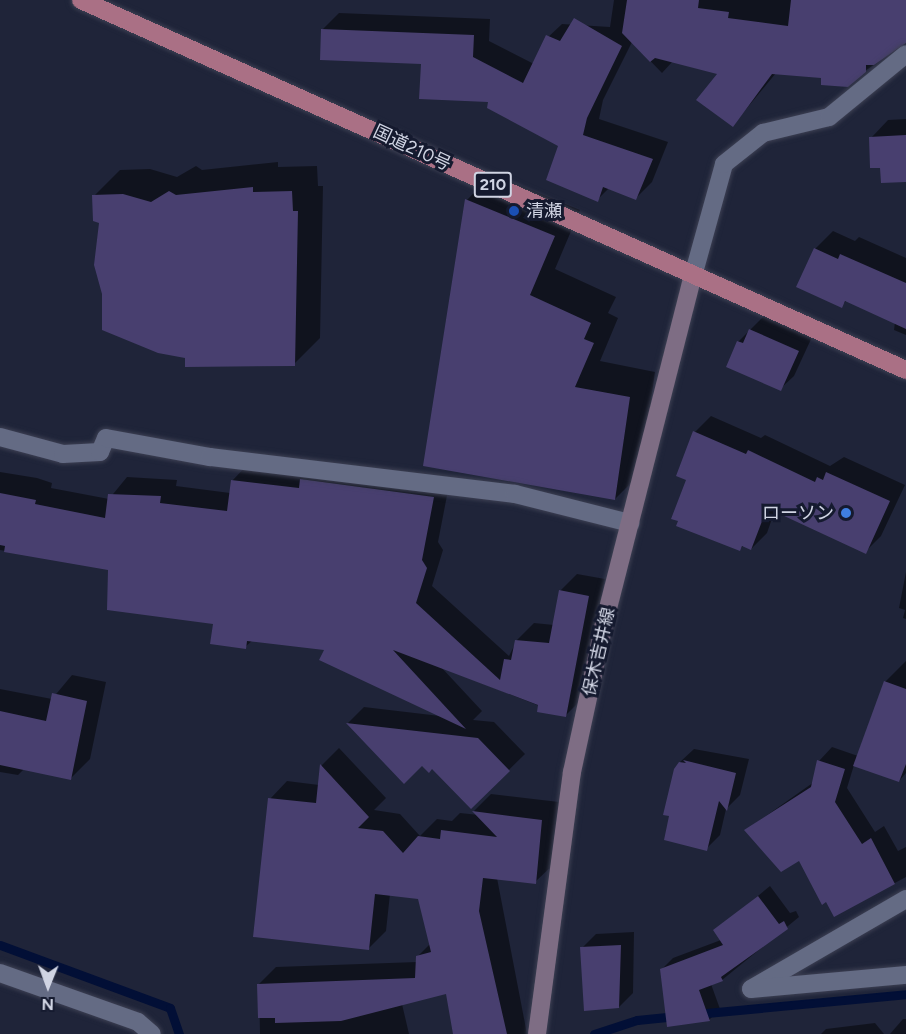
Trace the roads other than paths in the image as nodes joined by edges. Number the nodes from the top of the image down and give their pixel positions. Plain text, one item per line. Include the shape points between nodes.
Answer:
1 (81, 0) edge
2 (906, 54) edge
3 (693, 276) junction
4 (906, 370) edge
5 (0, 437) edge
6 (630, 523) junction
7 (906, 898) edge
8 (0, 973) edge
9 (906, 975) edge
10 (152, 1034) edge
11 (537, 1034) edge

1 - 3 highway, 国道210号 / 210
2 - 3 street via 830,117 763,133 724,164
3 - 4 highway, 国道210号 / 210
3 - 6 main road, 保木吉井線
5 - 6 street via 63,454 100,452 106,438 210,457 515,494
6 - 11 main road, 保木吉井線 via 572,772
7 - 9 street via 751,989
8 - 10 street via 138,1022

